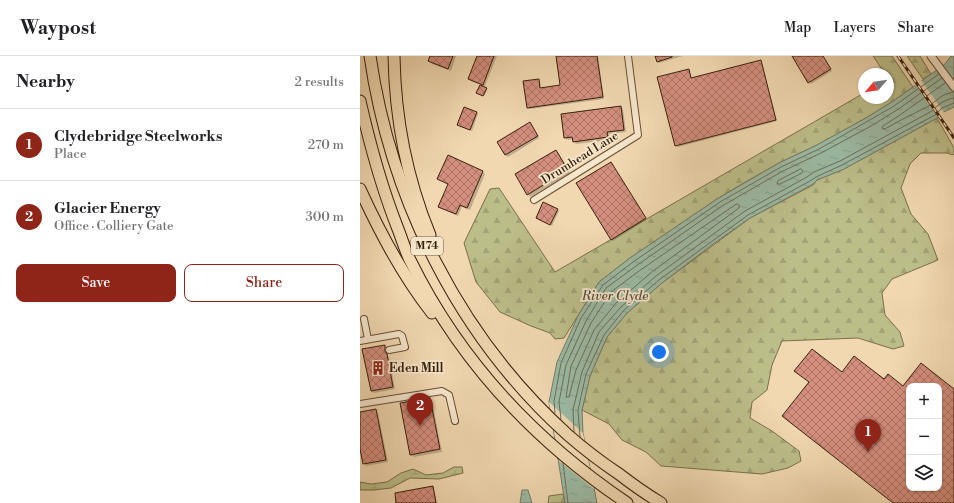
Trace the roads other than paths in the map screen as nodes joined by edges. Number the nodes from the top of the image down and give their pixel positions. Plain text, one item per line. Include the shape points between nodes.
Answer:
1 (370, 56) edge
2 (394, 56) edge
3 (628, 56) edge
4 (931, 56) edge
5 (954, 87) edge
6 (360, 101) edge
7 (360, 189) edge
8 (534, 200) dead end
9 (459, 304) junction
10 (364, 319) dead end
11 (368, 339) junction
12 (360, 341) edge
13 (389, 350) dead end
14 (468, 356) junction
15 (360, 404) edge
16 (455, 422) dead end
17 (627, 503) edge
18 (661, 503) edge

1 - 9 highway, M74 via 374,84 393,158 407,199 434,262
2 - 9 highway, M74 via 400,128 407,164 424,220
3 - 8 street, Drumhead Lane via 638,135
4 - 5 street
6 - 14 highway, M74 via 385,195 409,259 438,312
7 - 14 highway, M74 via 377,227 402,271
9 - 18 highway, M74 via 498,361 540,408 598,460
10 - 11 street
11 - 12 street
11 - 13 street via 399,334 402,336 405,347
14 - 17 highway, M74 via 506,401 545,440
15 - 16 street via 442,391 449,395

